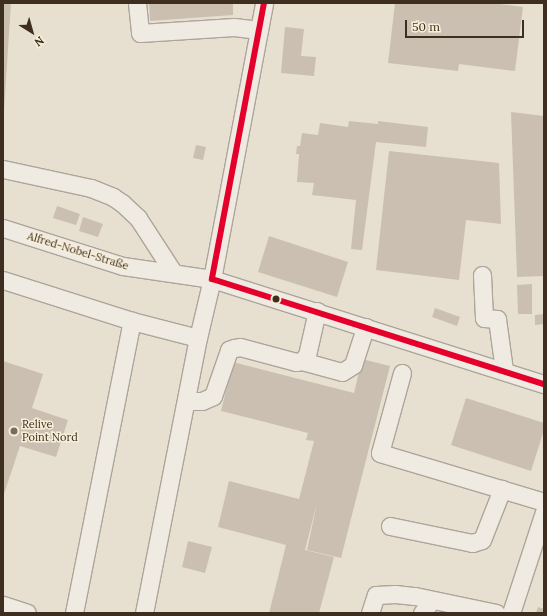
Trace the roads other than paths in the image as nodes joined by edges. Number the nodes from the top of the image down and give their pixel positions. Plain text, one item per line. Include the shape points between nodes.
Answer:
1 (137, 3) edge
2 (264, 3) edge
3 (259, 30) junction
4 (3, 169) edge
5 (3, 228) edge
6 (173, 272) junction
7 (482, 275) dead end
8 (212, 279) junction
9 (3, 280) edge
10 (317, 311) junction
11 (132, 321) junction
12 (365, 326) junction
13 (198, 338) junction
14 (302, 361) junction
15 (504, 370) junction
16 (402, 373) dead end
17 (544, 384) edge
18 (186, 401) junction
19 (502, 489) junction
20 (544, 502) edge
21 (544, 512) edge
22 (390, 526) dead end
23 (3, 605) edge
24 (441, 605) edge
25 (27, 613) edge
26 (74, 613) edge
27 (144, 613) edge
28 (370, 613) edge
29 (422, 613) edge
30 (496, 613) edge
31 (511, 613) edge

1 - 3 street via 140,33 234,27
2 - 3 street
3 - 8 street
4 - 6 street via 91,188 113,197 138,218
5 - 6 street, Alfred-Nobel-Straße via 123,266
6 - 8 street, Alfred-Nobel-Straße
7 - 15 street via 484,318 497,319
8 - 10 street, Alfred-Nobel-Straße
8 - 13 street
9 - 11 street
10 - 12 street, Alfred-Nobel-Straße
10 - 14 street via 307,355
11 - 13 street
11 - 26 street
12 - 14 street via 353,366 342,372
12 - 15 street, Alfred-Nobel-Straße
13 - 18 street
14 - 18 street via 296,362 240,347 234,348 229,350 213,396 202,401
15 - 17 street, Alfred-Nobel-Straße
16 - 19 street via 380,453
18 - 27 street
19 - 20 street
19 - 22 street via 482,540 472,543
21 - 31 street
23 - 25 street
24 - 28 street via 400,594 376,595
24 - 29 street
24 - 30 street

